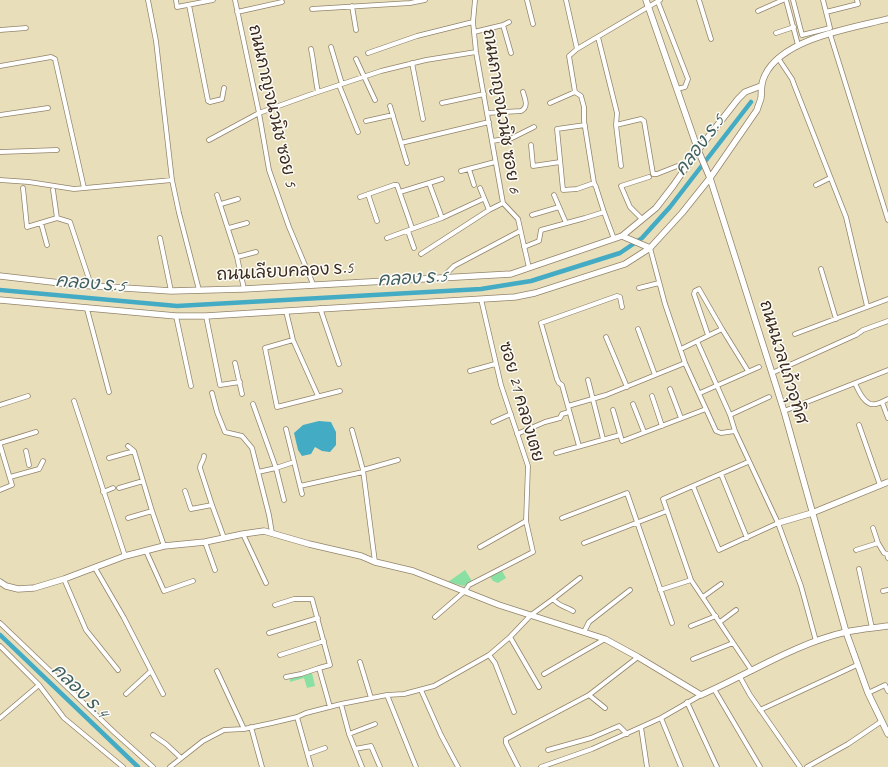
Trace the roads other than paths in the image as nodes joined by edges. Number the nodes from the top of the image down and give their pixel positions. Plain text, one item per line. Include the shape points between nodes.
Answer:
1 (148, 0) edge
2 (176, 0) edge
3 (213, 0) edge
4 (235, 0) edge
5 (425, 0) edge
6 (476, 0) edge
7 (527, 0) edge
8 (566, 0) edge
9 (646, 0) edge
10 (698, 0) edge
11 (785, 0) edge
12 (793, 0) edge
13 (823, 0) edge
14 (857, 0) edge
15 (659, 1) edge
16 (282, 2) dead end
17 (189, 5) junction
18 (352, 6) junction
19 (649, 7) junction
20 (312, 9) dead end
21 (758, 11) dead end
22 (238, 12) junction
23 (826, 12) junction
24 (888, 19) edge
25 (473, 22) junction
26 (509, 22) dead end
27 (504, 24) junction
28 (533, 24) dead end
29 (794, 27) junction
30 (26, 28) dead end
31 (0, 30) edge
32 (356, 30) dead end
33 (830, 31) junction
34 (474, 32) junction
35 (776, 33) dead end
36 (598, 37) junction
37 (711, 39) dead end
38 (798, 45) junction
39 (331, 47) dead end
40 (311, 49) dead end
41 (577, 49) junction
42 (476, 52) junction
43 (368, 53) dead end
44 (510, 53) dead end
45 (778, 58) junction
46 (356, 59) dead end
47 (412, 63) junction
48 (0, 66) edge
49 (364, 77) junction
50 (340, 85) junction
51 (761, 86) junction
52 (224, 88) dead end
53 (677, 89) junction
54 (318, 92) junction
55 (524, 92) dead end
56 (575, 92) junction
57 (484, 94) junction
58 (375, 100) dead end
59 (442, 103) dead end
60 (550, 103) dead end
61 (390, 106) dead end
62 (48, 108) dead end
63 (259, 113) junction
64 (487, 113) junction
65 (393, 115) junction
66 (0, 116) edge
67 (424, 119) dead end
68 (366, 121) dead end
69 (489, 122) junction
70 (585, 125) junction
71 (616, 125) junction
72 (534, 127) dead end
73 (358, 132) dead end
74 (209, 140) dead end
75 (492, 141) junction
76 (401, 143) junction
77 (531, 145) dead end
78 (57, 150) dead end
79 (698, 150) junction
80 (0, 152) edge
81 (690, 161) junction
82 (495, 162) junction
83 (560, 162) junction
84 (407, 163) dead end
85 (621, 166) dead end
86 (469, 169) junction
87 (461, 171) dead end
88 (649, 177) dead end
89 (710, 178) junction
90 (830, 178) junction
91 (442, 179) dead end
92 (0, 180) edge
93 (172, 180) junction
94 (429, 183) junction
95 (594, 183) junction
96 (474, 185) dead end
97 (816, 185) dead end
98 (23, 188) dead end
99 (84, 188) junction
100 (480, 188) dead end
101 (53, 190) dead end
102 (400, 192) junction
103 (368, 194) junction
104 (218, 195) dead end
105 (554, 195) dead end
106 (360, 197) dead end
107 (238, 199) dead end
108 (483, 199) junction
109 (503, 203) junction
110 (221, 204) junction
111 (559, 207) junction
112 (489, 210) junction
113 (604, 212) junction
114 (532, 215) dead end
115 (57, 218) junction
116 (442, 218) junction
117 (642, 219) junction
118 (888, 220) edge
119 (377, 221) dead end
120 (40, 223) junction
121 (247, 223) dead end
122 (566, 223) junction
123 (229, 228) junction
124 (410, 230) junction
125 (520, 231) junction
126 (622, 236) junction
127 (160, 238) dead end
128 (387, 238) dead end
129 (614, 239) junction
130 (47, 245) dead end
131 (524, 247) junction
132 (414, 248) dead end
133 (650, 248) junction
134 (256, 252) dead end
135 (421, 254) dead end
136 (237, 257) junction
137 (529, 268) junction
138 (821, 269) dead end
139 (0, 276) edge
140 (446, 277) junction
141 (659, 283) junction
142 (312, 284) junction
143 (91, 286) junction
144 (639, 288) dead end
145 (244, 289) junction
146 (199, 290) junction
147 (171, 291) junction
148 (481, 299) junction
149 (888, 299) edge
150 (0, 300) edge
151 (867, 306) junction
152 (622, 307) dead end
153 (320, 308) junction
154 (87, 309) junction
155 (286, 310) junction
156 (176, 316) junction
157 (206, 316) junction
158 (836, 319) junction
159 (888, 321) edge
160 (638, 329) dead end
161 (722, 329) junction
162 (795, 334) dead end
163 (708, 335) junction
164 (606, 337) dead end
165 (293, 340) junction
166 (697, 340) junction
167 (681, 349) junction
168 (235, 363) dead end
169 (685, 363) junction
170 (339, 364) dead end
171 (496, 364) junction
172 (759, 367) dead end
173 (888, 370) edge
174 (470, 371) dead end
175 (748, 371) junction
176 (772, 373) junction
177 (655, 376) junction
178 (588, 380) dead end
179 (240, 382) junction
180 (855, 383) junction
181 (717, 385) junction
182 (191, 386) dead end
183 (627, 387) junction
184 (670, 389) dead end
185 (340, 391) dead end
186 (109, 392) dead end
187 (212, 393) dead end
188 (700, 393) junction
189 (242, 394) dead end
190 (28, 396) dead end
191 (318, 396) junction
192 (652, 396) dead end
193 (769, 397) dead end
194 (593, 399) junction
195 (888, 399) edge
196 (74, 401) dead end
197 (882, 402) junction
198 (253, 404) dead end
199 (633, 404) dead end
200 (0, 405) edge
201 (568, 406) junction
202 (706, 409) junction
203 (613, 410) dead end
204 (784, 411) junction
205 (569, 412) junction
206 (511, 414) junction
207 (730, 415) junction
208 (681, 418) junction
209 (888, 418) edge
210 (493, 422) dead end
211 (859, 425) dead end
212 (662, 426) junction
213 (286, 429) dead end
214 (352, 430) dead end
215 (735, 431) junction
216 (36, 432) dead end
217 (644, 432) junction
218 (517, 434) junction
219 (620, 435) junction
220 (603, 440) junction
221 (0, 444) edge
222 (128, 446) dead end
223 (579, 446) junction
224 (26, 451) dead end
225 (134, 451) junction
226 (556, 453) dead end
227 (204, 456) dead end
228 (109, 458) dead end
229 (398, 460) dead end
230 (43, 462) dead end
231 (748, 462) junction
232 (291, 463) dead end
233 (30, 468) junction
234 (276, 468) junction
235 (363, 471) junction
236 (258, 472) junction
237 (721, 474) junction
238 (10, 477) junction
239 (143, 481) junction
240 (888, 482) edge
241 (880, 485) junction
242 (300, 486) junction
243 (693, 486) junction
244 (114, 488) dead end
245 (119, 488) dead end
246 (0, 490) edge
247 (184, 491) dead end
248 (103, 492) junction
249 (302, 494) dead end
250 (284, 500) dead end
251 (212, 506) junction
252 (152, 511) junction
253 (667, 511) junction
254 (812, 513) junction
255 (128, 518) dead end
256 (562, 518) dead end
257 (526, 521) junction
258 (637, 523) junction
259 (778, 523) junction
260 (873, 528) dead end
261 (272, 533) junction
262 (244, 534) junction
263 (224, 538) junction
264 (747, 538) junction
265 (205, 542) junction
266 (584, 543) dead end
267 (878, 543) junction
268 (164, 546) junction
269 (480, 547) dead end
270 (856, 550) dead end
271 (146, 551) junction
272 (888, 555) edge
273 (124, 556) junction
274 (374, 562) junction
275 (95, 568) junction
276 (859, 569) dead end
277 (215, 570) dead end
278 (580, 578) dead end
279 (64, 579) junction
280 (691, 580) junction
281 (193, 581) dead end
282 (0, 582) edge
283 (266, 584) dead end
284 (721, 584) dead end
285 (630, 590) dead end
286 (660, 590) junction
287 (888, 590) edge
288 (465, 591) junction
289 (883, 591) dead end
290 (703, 598) junction
291 (553, 599) junction
292 (275, 605) dead end
293 (736, 610) dead end
294 (573, 611) dead end
295 (531, 615) junction
296 (716, 616) junction
297 (435, 617) dead end
298 (318, 618) junction
299 (672, 622) dead end
300 (720, 622) junction
301 (0, 623) edge
302 (691, 626) dead end
303 (888, 626) edge
304 (872, 628) junction
305 (584, 632) junction
306 (846, 632) junction
307 (269, 633) dead end
308 (510, 637) junction
309 (605, 639) junction
310 (324, 641) junction
311 (816, 642) junction
312 (733, 643) junction
313 (0, 646) edge
314 (280, 655) dead end
315 (489, 655) junction
316 (638, 657) junction
317 (694, 659) dead end
318 (360, 662) dead end
319 (856, 665) junction
320 (319, 668) junction
321 (118, 670) dead end
322 (151, 671) junction
323 (216, 671) dead end
324 (752, 671) junction
325 (544, 674) dead end
326 (286, 677) dead end
327 (740, 677) junction
328 (39, 684) junction
329 (539, 687) dead end
330 (714, 689) junction
331 (421, 690) junction
332 (888, 691) edge
333 (868, 693) junction
334 (126, 694) dead end
335 (163, 694) dead end
336 (387, 695) junction
337 (588, 695) junction
338 (701, 695) junction
339 (371, 698) junction
340 (687, 702) junction
341 (341, 704) junction
342 (330, 708) junction
343 (605, 708) dead end
344 (760, 710) junction
345 (514, 712) dead end
346 (0, 718) edge
347 (297, 718) junction
348 (661, 718) junction
349 (882, 721) junction
350 (375, 724) dead end
351 (251, 727) junction
352 (641, 727) junction
353 (244, 729) junction
354 (349, 734) junction
355 (627, 734) junction
356 (888, 734) edge
357 (153, 735) dead end
358 (325, 748) dead end
359 (355, 749) junction
360 (548, 750) dead end
361 (308, 754) junction
362 (181, 758) junction
363 (123, 767) edge
364 (153, 767) edge
365 (171, 767) edge
366 (262, 767) edge
367 (312, 767) edge
368 (362, 767) edge
369 (380, 767) edge
370 (416, 767) edge
371 (458, 767) edge
372 (518, 767) edge
373 (541, 767) edge
374 (647, 767) edge
375 (681, 767) edge
376 (717, 767) edge
377 (760, 767) edge
378 (800, 767) edge
379 (807, 767) edge

1 - 93 street via 156,42
2 - 17 street via 177,7
3 - 17 street
4 - 22 street, ถนนกาญจนวนิช ซอย 5
5 - 18 street
6 - 25 street, ถนนกาญจนวนิช ซอย 6
7 - 28 street
8 - 41 street
9 - 19 street, ถนนนวลแก้วอุทิศ
10 - 37 street
11 - 21 street
11 - 29 street
12 - 33 street via 802,35
13 - 23 street
14 - 23 street via 858,4
15 - 19 street
15 - 53 street via 688,79 685,87
16 - 22 street
17 - 52 street via 208,101 222,99
18 - 20 street
18 - 32 street
19 - 36 street
19 - 53 street, ถนนนวลแก้วอุทิศ
22 - 63 street, ถนนกาญจนวนิช ซอย 5
23 - 33 street
24 - 33 street
25 - 34 street, ถนนกาญจนวนิช ซอย 6
25 - 43 street via 417,36
26 - 27 street
27 - 34 street
27 - 44 street
29 - 35 street
29 - 38 street
30 - 31 street
33 - 38 street
33 - 118 street
34 - 42 street, ถนนกาญจนวนิช ซอย 6
36 - 41 street
36 - 71 street via 617,113
38 - 45 street
39 - 50 street
40 - 54 street
41 - 56 street via 569,56
42 - 47 street
42 - 57 street, ถนนกาญจนวนิช ซอย 6
45 - 51 street via 766,73
45 - 90 street via 794,83
46 - 49 street
47 - 49 street
47 - 67 street
48 - 99 street via 51,57 55,59
49 - 50 street
49 - 58 street
50 - 54 street
50 - 73 street
51 - 79 street, ถนนเลียบคลอง ร.5 via 745,92
51 - 89 street via 757,110
53 - 79 street, ถนนนวลแก้วอุทิศ
54 - 63 street
55 - 64 street via 527,105 525,109
56 - 60 street
56 - 70 street via 581,96
57 - 59 street
57 - 64 street, ถนนกาญจนวนิช ซอย 6
61 - 65 street
62 - 66 street
63 - 74 street
63 - 142 street, ถนนกาญจนวนิช ซอย 5 via 269,170
64 - 69 street, ถนนกาญจนวนิช ซอย 6
65 - 68 street
65 - 76 street
69 - 75 street, ถนนกาญจนวนิช ซอย 6
69 - 76 street
70 - 83 street via 556,129
70 - 95 street
71 - 81 street via 641,119 644,121 653,174
71 - 85 street
72 - 75 street via 512,138
75 - 82 street, ถนนกาญจนวนิช ซอย 6
76 - 84 street
77 - 83 street via 533,166
78 - 80 street
79 - 81 street, ถนนเลียบคลอง ร.5
79 - 89 street, ถนนนวลแก้วอุทิศ
81 - 117 street, ถนนเลียบคลอง ร.5 via 656,208
82 - 86 street
82 - 109 street, ถนนกาญจนวนิช ซอย 6
83 - 95 street via 563,190 577,190
86 - 87 street
86 - 96 street
88 - 117 street via 621,186 630,207
89 - 133 street
89 - 176 street, ถนนนวลแก้วอุทิศ
90 - 97 street
90 - 151 street via 846,217
91 - 94 street
92 - 99 street
93 - 99 street
93 - 146 street
94 - 102 street
94 - 116 street
95 - 113 street
98 - 120 street via 27,227
100 - 108 street
101 - 115 street
102 - 103 street via 394,185
102 - 124 street
103 - 106 street
103 - 119 street
104 - 110 street
105 - 111 street
107 - 110 street
108 - 112 street
108 - 116 street
109 - 112 street
109 - 125 street, ถนนกาญจนวนิช ซอย 6 via 518,219
110 - 123 street
111 - 114 street
111 - 122 street
112 - 135 street
113 - 122 street
113 - 129 street
115 - 120 street
115 - 143 street via 70,222
116 - 124 street
117 - 126 street, ถนนเลียบคลอง ร.5
120 - 130 street
121 - 123 street
122 - 131 street via 541,230 539,241
123 - 136 street
124 - 128 street
124 - 132 street
125 - 131 street, ถนนกาญจนวนิช ซอย 6
125 - 140 street via 454,266
126 - 129 street, ถนนเลียบคลอง ร.5
126 - 133 street
127 - 147 street
129 - 137 street, ถนนเลียบคลอง ร.5
131 - 137 street, ถนนกาญจนวนิช ซอย 6
133 - 141 street
133 - 148 street via 625,264 535,293
134 - 136 street
136 - 145 street
137 - 140 street, ถนนเลียบคลอง ร.5 via 511,274
138 - 158 street
139 - 143 street, ถนนเลียบคลอง ร.5
140 - 142 street, ถนนเลียบคลอง ร.5
141 - 144 street
141 - 167 street
142 - 145 street, ถนนเลียบคลอง ร.5
143 - 147 street, ถนนเลียบคลอง ร.5
145 - 146 street, ถนนเลียบคลอง ร.5
146 - 147 street, ถนนเลียบคลอง ร.5
148 - 153 street
148 - 171 street, ซอย 21 คลองเตย
149 - 151 street
150 - 154 street
151 - 158 street
152 - 201 street via 620,297 617,296 541,323 557,379 562,385
153 - 155 street
153 - 170 street
154 - 156 street
154 - 186 street
155 - 157 street
155 - 165 street
156 - 157 street
156 - 182 street
157 - 179 street via 220,384
158 - 162 street
159 - 176 street
160 - 177 street
161 - 163 street
161 - 163 street via 697,290 694,294
161 - 175 street
163 - 166 street
164 - 183 street
165 - 191 street
165 - 191 street via 265,348 277,407
166 - 167 street
166 - 181 street
167 - 169 street
168 - 179 street
169 - 177 street
169 - 188 street
171 - 174 street
171 - 206 street, ซอย 21 คลองเตย
172 - 175 street
173 - 180 street
175 - 181 street
176 - 204 street, ถนนนวลแก้วอุทิศ
177 - 183 street
178 - 194 street
179 - 189 street
180 - 197 street via 868,402
180 - 204 street
181 - 188 street
181 - 207 street
183 - 194 street
184 - 208 street
185 - 191 street
187 - 236 street via 222,429 227,434 242,436 252,448
188 - 202 street
190 - 200 street
192 - 212 street
193 - 207 street
194 - 201 street
194 - 220 street
195 - 197 street
196 - 248 street
197 - 209 street
198 - 234 street
199 - 217 street
201 - 205 street
202 - 208 street
202 - 215 street via 718,433
203 - 219 street
204 - 254 street, ถนนนวลแก้วอุทิศ
205 - 218 street via 562,414 560,418
205 - 223 street
206 - 210 street
206 - 218 street, ซอย 21 คลองเตย
207 - 215 street
208 - 212 street
211 - 241 street
212 - 217 street
213 - 242 street
214 - 235 street
215 - 231 street
216 - 221 street
217 - 219 street via 622,441
218 - 257 street, ซอย 21 คลองเตย via 528,466
219 - 220 street
220 - 223 street
221 - 238 street
222 - 225 street
223 - 226 street
224 - 233 street
225 - 228 street
225 - 239 street
227 - 251 street via 200,468
229 - 235 street
230 - 233 street via 39,469
231 - 237 street
231 - 259 street
232 - 234 street
233 - 238 street
234 - 236 street
234 - 250 street
235 - 242 street
235 - 274 street
236 - 261 street
237 - 243 street
237 - 264 street
238 - 246 street via 12,485
239 - 245 street
239 - 252 street
240 - 241 street
241 - 254 street
242 - 249 street
243 - 253 street via 663,498
243 - 264 street via 719,550
244 - 248 street
247 - 251 street via 191,509
248 - 273 street
251 - 263 street
252 - 255 street
252 - 268 street
253 - 258 street
253 - 280 street
254 - 259 street
254 - 306 street, ถนนนวลแก้วอุทิศ
256 - 258 street via 626,493
257 - 269 street
257 - 288 street, ซอย 21 คลองเตย via 532,552 485,576
258 - 266 street
258 - 286 street
259 - 264 street
259 - 311 street via 801,586
260 - 267 street
261 - 262 street via 264,531
261 - 274 street via 361,556
262 - 263 street
262 - 283 street
263 - 265 street
265 - 268 street
265 - 277 street
267 - 270 street
267 - 272 street
268 - 271 street
271 - 273 street
271 - 281 street via 164,592
273 - 275 street
274 - 288 street via 413,571
275 - 279 street
275 - 322 street
276 - 304 street
278 - 291 street
279 - 282 street via 34,588 18,589
279 - 321 street via 86,630
280 - 286 street
280 - 290 street
284 - 290 street
285 - 305 street via 589,622
286 - 299 street
287 - 289 street
288 - 295 street
288 - 297 street
290 - 296 street
291 - 294 street via 558,605
291 - 295 street
292 - 298 street via 294,599 312,599
293 - 300 street
295 - 305 street
295 - 308 street
296 - 300 street
296 - 302 street
298 - 307 street
298 - 310 street
300 - 312 street
301 - 364 street
303 - 304 street
304 - 306 street
305 - 309 street
306 - 311 street
306 - 319 street, ถนนนวลแก้วอุทิศ
308 - 315 street
308 - 329 street
309 - 316 street
309 - 325 street
310 - 314 street
310 - 320 street via 330,665
311 - 324 street via 789,652
312 - 317 street
312 - 324 street
313 - 328 street
315 - 331 street via 434,686
315 - 345 street via 495,663
316 - 337 street
316 - 338 street
318 - 339 street
319 - 333 street, ถนนนวลแก้วอุทิศ
319 - 344 street
320 - 326 street
320 - 342 street
322 - 334 street
322 - 335 street
323 - 353 street
324 - 327 street
327 - 330 street
327 - 344 street
328 - 346 street
328 - 363 street via 64,718
330 - 338 street
330 - 377 street
331 - 336 street
331 - 371 street
332 - 333 street via 885,685
333 - 349 street, ถนนนวลแก้วอุทิศ
336 - 339 street
336 - 370 street
337 - 343 street
337 - 372 street via 506,739
338 - 340 street
339 - 341 street
340 - 348 street
340 - 376 street
341 - 342 street
341 - 354 street
342 - 347 street via 306,713
344 - 378 street
347 - 351 street
347 - 361 street
348 - 352 street
348 - 375 street
349 - 356 street, ถนนนวลแก้วอุทิศ
349 - 379 street
350 - 354 street
351 - 353 street
351 - 366 street
352 - 355 street
352 - 374 street
353 - 362 street via 224,730
354 - 359 street
355 - 360 street via 619,726 591,738
355 - 373 street
357 - 362 street
358 - 361 street
359 - 368 street
359 - 369 street via 371,746
361 - 367 street
362 - 365 street

